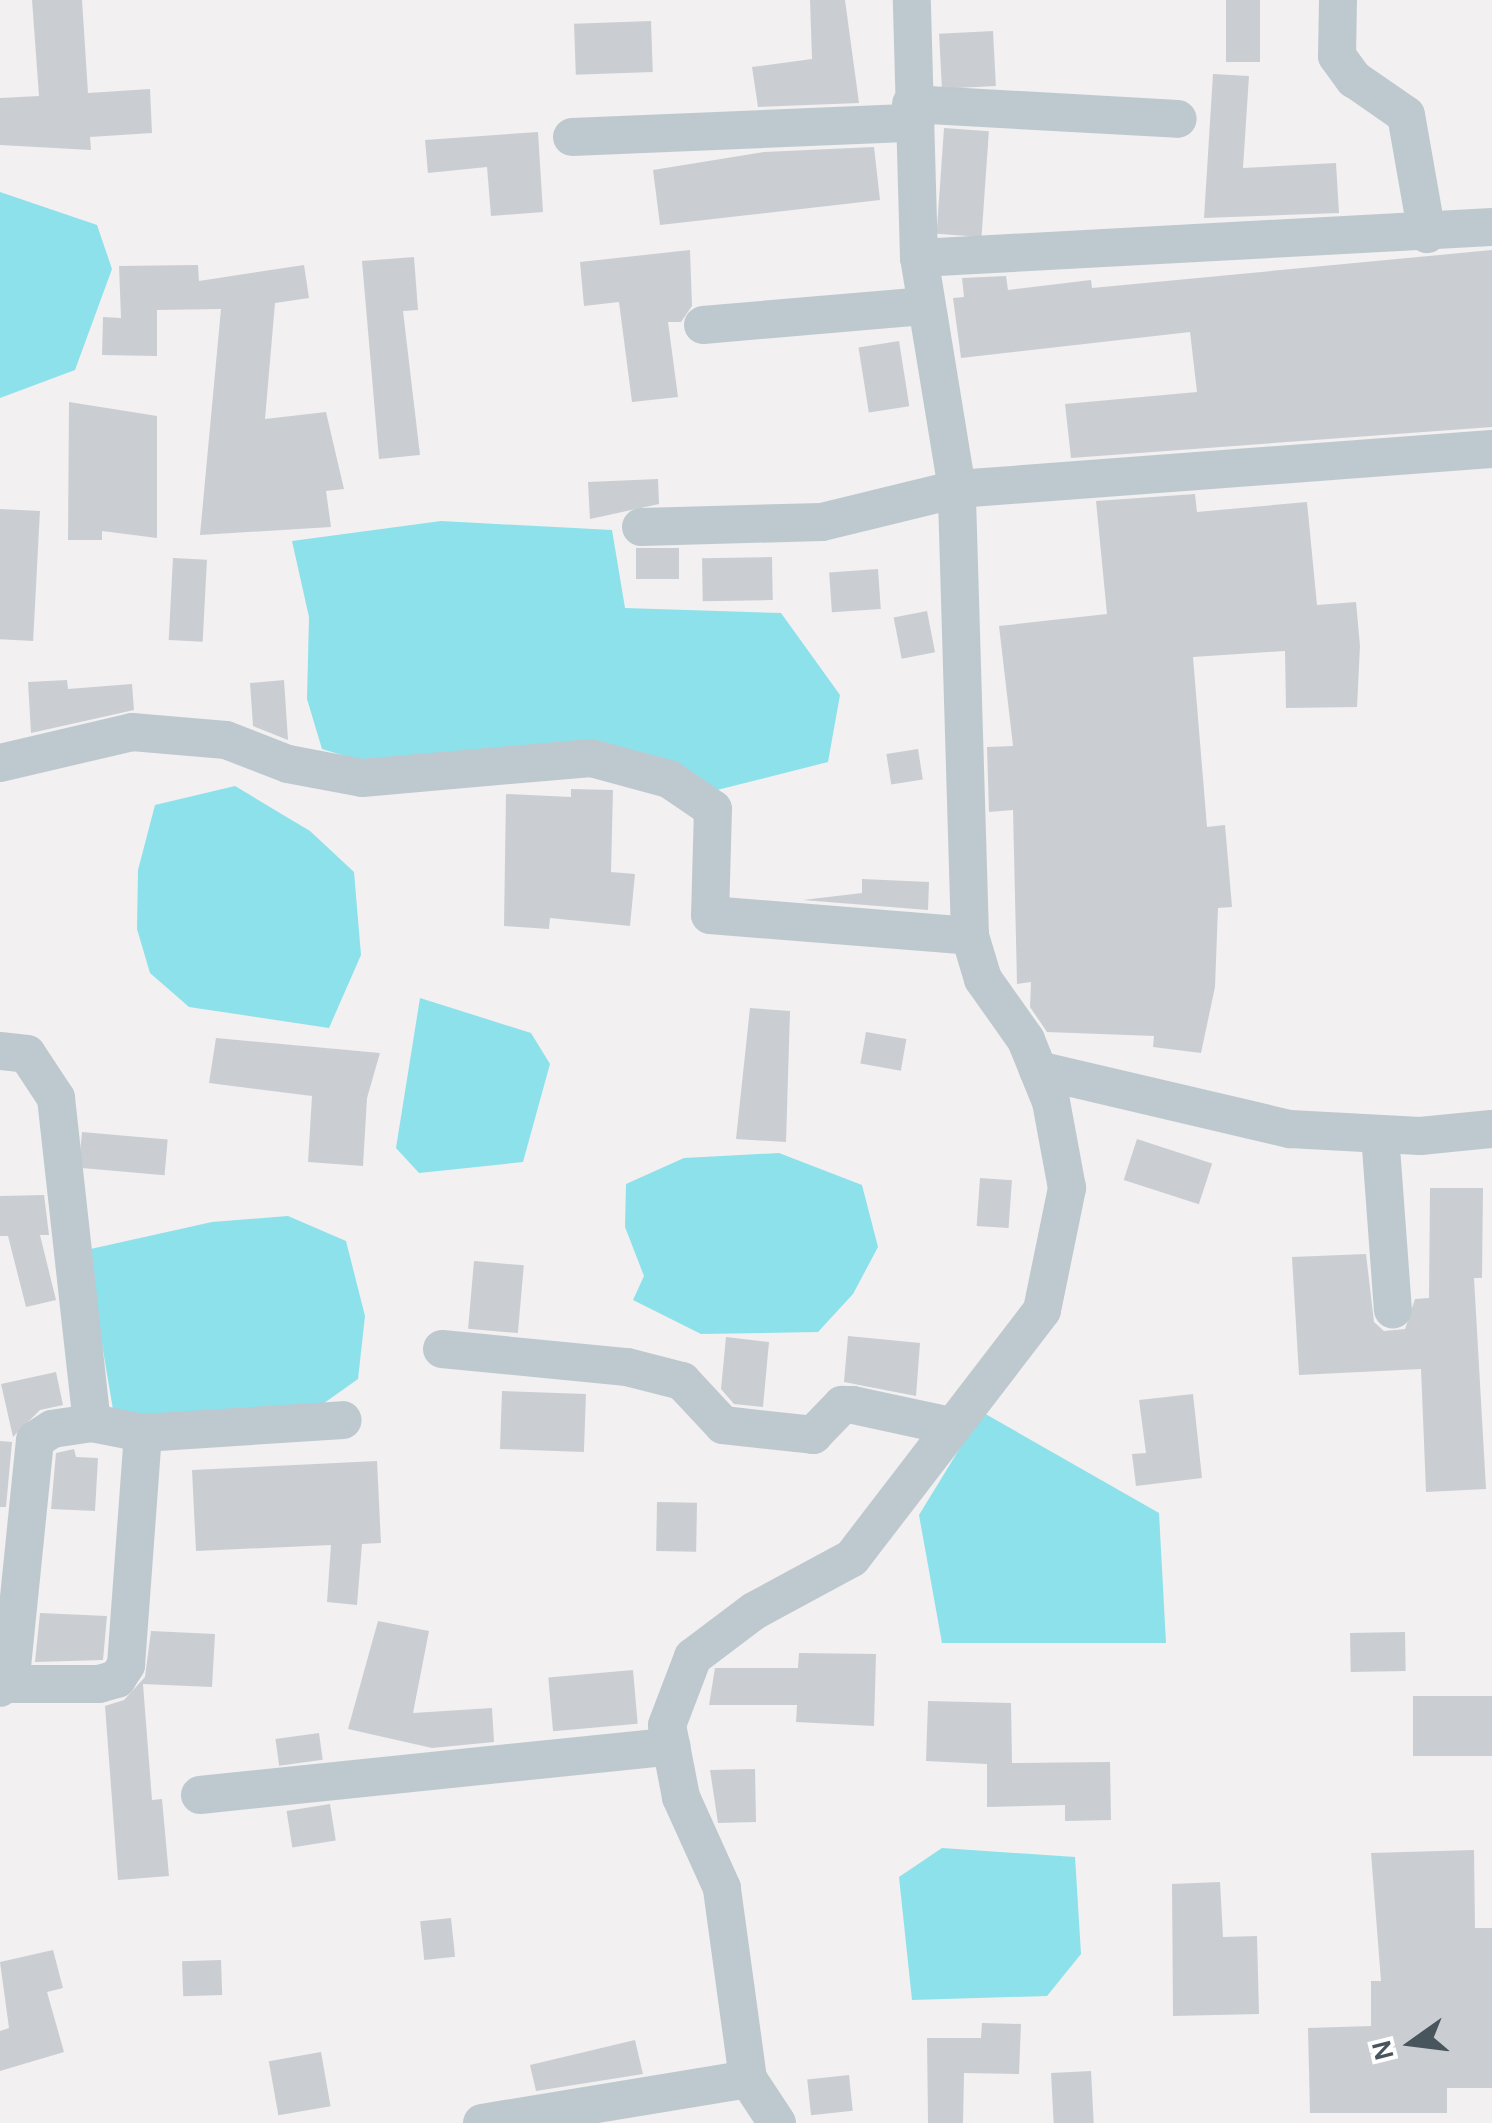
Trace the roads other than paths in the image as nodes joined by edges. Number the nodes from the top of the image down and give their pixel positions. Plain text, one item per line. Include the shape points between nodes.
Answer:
1 (912, 0) edge
2 (1338, 0) edge
3 (912, 113) junction
4 (1178, 119) dead end
5 (572, 137) dead end
6 (1492, 227) edge
7 (1428, 234) junction
8 (918, 258) junction
9 (926, 306) junction
10 (703, 325) dead end
11 (1492, 449) edge
12 (957, 489) junction
13 (641, 527) dead end
14 (0, 763) edge
15 (970, 936) junction
16 (0, 1052) edge
17 (1038, 1070) junction
18 (1492, 1128) edge
19 (1380, 1134) junction
20 (1394, 1310) dead end
21 (442, 1349) dead end
22 (343, 1420) dead end
23 (92, 1423) junction
24 (950, 1426) junction
25 (143, 1433) junction
26 (3, 1686) edge
27 (671, 1746) junction
28 (200, 1796) dead end
29 (748, 2079) junction
30 (482, 2123) edge
31 (777, 2123) edge

1 - 3 street
2 - 7 street via 1337,56 1354,79 1406,115
3 - 4 street
3 - 5 street
3 - 8 street
6 - 7 street
7 - 8 street
8 - 9 street
9 - 10 street
9 - 12 street
11 - 12 street
12 - 13 street via 822,522
12 - 15 street
14 - 15 street via 132,732 226,740 288,764 362,778 591,758 669,779 714,809 710,915
15 - 17 street via 984,979
16 - 23 street via 27,1054 56,1098
17 - 19 street via 1290,1130
17 - 24 street via 1067,1188 1058,1250 1042,1310
18 - 19 street
19 - 20 street
21 - 24 street via 627,1367 682,1381 724,1425 813,1435 842,1405 853,1405
22 - 25 street
23 - 25 street
23 - 26 street via 52,1428 35,1440
24 - 27 street via 852,1558 754,1611 693,1658 667,1724
25 - 26 street via 126,1664 116,1679 100,1684
27 - 28 street
27 - 29 street via 681,1797 722,1888
29 - 30 street
29 - 31 street

